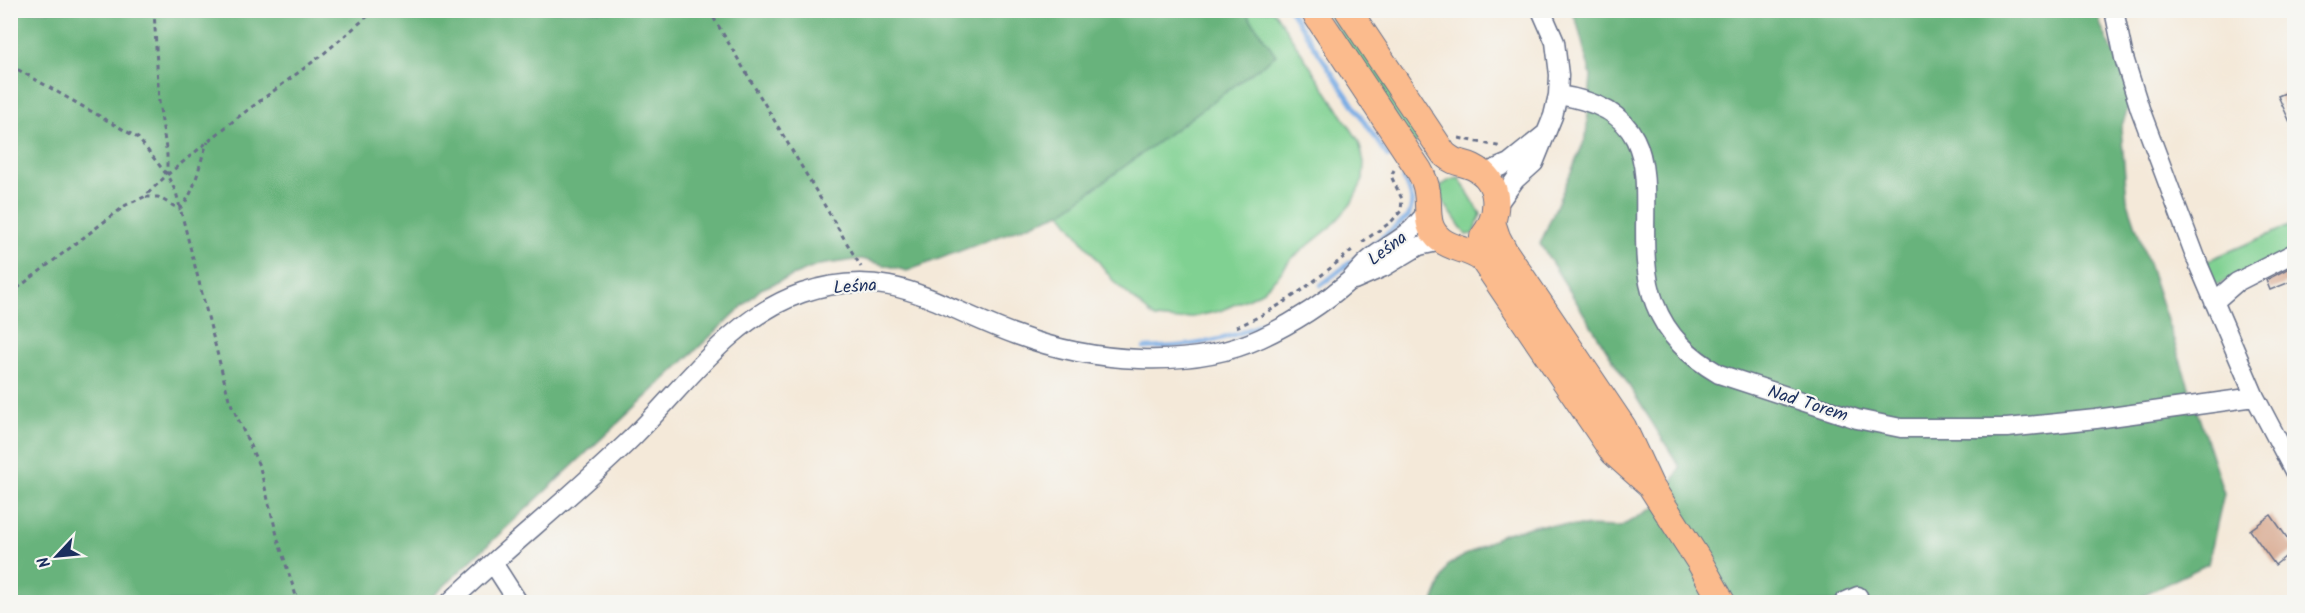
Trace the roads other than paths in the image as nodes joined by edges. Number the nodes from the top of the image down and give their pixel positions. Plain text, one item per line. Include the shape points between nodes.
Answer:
1 (1312, 10) edge
2 (1348, 10) edge
3 (1541, 10) edge
4 (2114, 10) edge
5 (1558, 94) junction
6 (1545, 134) junction
7 (1458, 164) junction
8 (1484, 174) junction
9 (1427, 203) junction
10 (1495, 213) junction
11 (1442, 241) junction
12 (1468, 250) junction
13 (2295, 254) edge
14 (1347, 282) junction
15 (2214, 302) junction
16 (2255, 397) junction
17 (2295, 471) edge
18 (1650, 485) junction
19 (493, 563) junction
20 (450, 603) edge
21 (518, 603) edge
22 (1722, 603) edge

1 - 9 highway via 1419,170
2 - 7 highway via 1444,154
3 - 5 street via 1555,42
4 - 15 street via 2140,109
5 - 6 street
5 - 16 street, Nad Torem via 1608,108 1634,138 1645,183 1647,258 1655,304 1666,327 1681,345 1698,362 1719,374 1901,428 2007,428
6 - 8 street via 1509,163
6 - 10 street via 1534,163 1515,180
7 - 8 highway
7 - 9 highway via 1437,178
8 - 10 highway via 1493,186
9 - 11 highway via 1432,229
9 - 14 street, Leśna via 1411,230 1369,260
10 - 12 highway via 1486,234
10 - 18 highway via 1497,237 1510,260 1623,428
11 - 12 highway
11 - 14 street, Leśna via 1419,246 1384,267
12 - 18 highway via 1483,260 1613,452
13 - 15 street via 2237,282
14 - 19 street, Leśna via 1262,338 1228,351 1146,358 1082,353 1050,345 891,285 844,284 803,293 740,327 635,435
15 - 16 street
16 - 17 street
18 - 22 highway
19 - 20 street, Leśna
19 - 21 street

